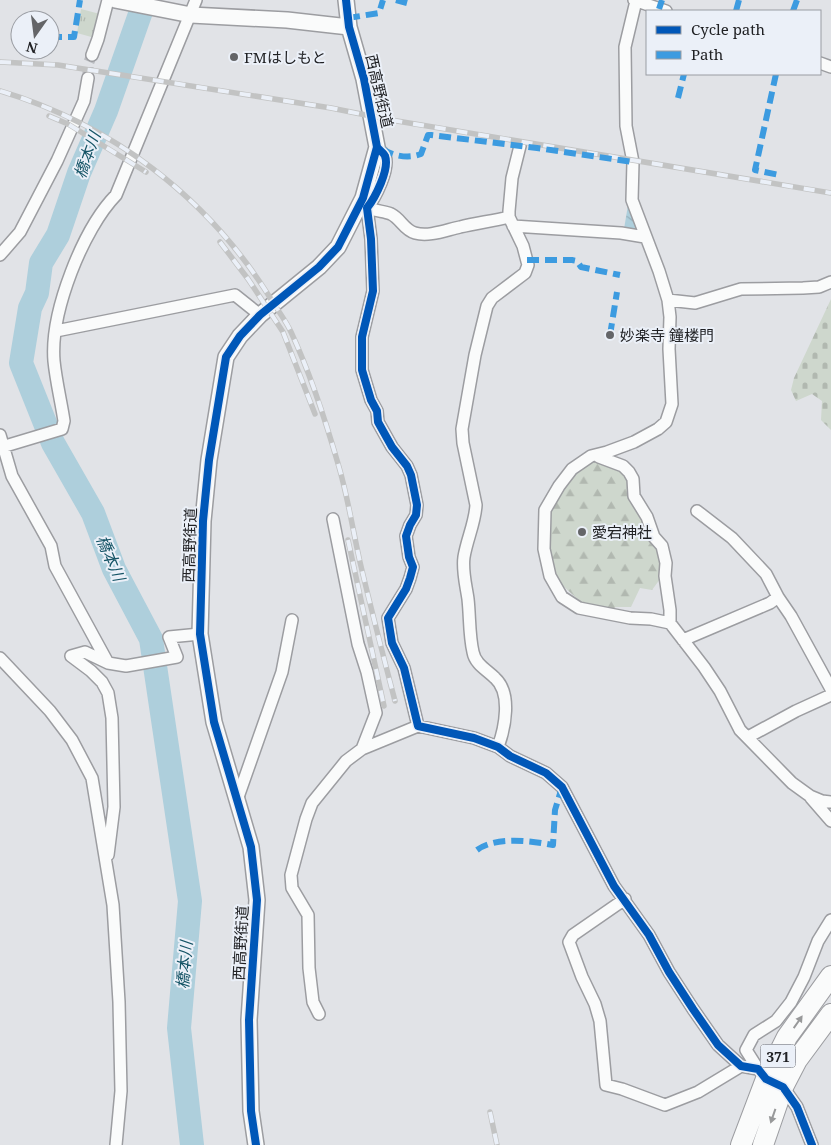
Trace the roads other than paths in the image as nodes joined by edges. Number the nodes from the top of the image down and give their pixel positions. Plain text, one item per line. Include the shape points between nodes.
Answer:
1 (108, 0) edge
2 (115, 0) edge
3 (196, 0) edge
4 (346, 0) edge
5 (635, 0) edge
6 (663, 10) edge
7 (191, 14) junction
8 (349, 27) junction
9 (92, 55) tunnel mouth
10 (88, 78) tunnel mouth
11 (520, 146) dead end
12 (364, 204) junction
13 (511, 222) junction
14 (646, 237) junction
15 (0, 254) edge
16 (831, 282) edge
17 (668, 300) junction
18 (260, 315) junction
19 (56, 331) junction
20 (1, 441) edge
21 (598, 455) junction
22 (697, 511) dead end
23 (333, 519) dead end
24 (778, 597) junction
25 (292, 620) dead end
26 (670, 623) junction
27 (200, 634) junction
28 (683, 640) junction
29 (0, 658) edge
30 (108, 663) junction
31 (831, 689) edge
32 (831, 695) edge
33 (418, 726) junction
34 (748, 738) junction
35 (498, 747) junction
36 (362, 749) junction
37 (810, 796) junction
38 (238, 800) junction
39 (831, 802) edge
40 (831, 821) edge
41 (106, 864) junction
42 (625, 899) junction
43 (831, 920) edge
44 (831, 976) edge
45 (319, 1014) dead end
46 (831, 1014) edge
47 (741, 1066) junction
48 (769, 1078) junction
49 (116, 1145) edge
50 (256, 1145) edge
51 (741, 1145) edge
52 (763, 1145) edge
53 (812, 1145) edge

1 - 9 street
2 - 7 street
3 - 7 street
4 - 8 street, 西高野街道
5 - 6 street
5 - 14 street via 625,47 624,100 633,162 632,200
7 - 8 street
7 - 19 street via 116,195 100,214 78,255 57,314
8 - 12 street, 西高野街道 via 364,79 377,147
10 - 15 street via 84,100 56,161 20,232
11 - 13 street via 512,178
12 - 13 street via 397,217 416,234
12 - 18 street, 西高野街道 via 338,247 319,267
12 - 33 street via 371,239 373,291 362,337 362,370 378,422 411,474 418,505 406,536 412,567 410,578 388,618 392,643 404,668
13 - 14 street
13 - 35 street via 528,265 525,273 492,298 487,306 462,429 476,505 463,563 469,623 475,660 497,679 505,697
14 - 17 street
16 - 17 street via 811,288 741,290 695,303
17 - 21 street via 672,404 666,422 634,442
18 - 19 street via 235,295
18 - 27 street, 西高野街道 via 226,356 203,521
19 - 20 street via 54,359 64,421 62,429
20 - 30 street via 12,476 51,546 55,566
21 - 26 street via 629,472 634,496 654,537 662,546
21 - 26 street via 572,469 545,510 544,549 550,576 562,597 580,608
22 - 24 street via 732,538 766,574
23 - 36 street via 358,644 376,713
24 - 28 street
24 - 31 street
25 - 38 street via 282,672
26 - 28 street
27 - 30 street via 169,637 177,657 126,666
27 - 38 street, 西高野街道 via 214,722
28 - 34 street via 720,691 740,730
29 - 41 street via 50,711 72,740 92,778
30 - 41 street via 85,652 71,656 91,671 108,693 114,808
32 - 34 street
33 - 35 street via 474,738
33 - 36 street
34 - 37 street via 792,783
35 - 42 street via 546,773 562,787 614,886
36 - 45 street via 346,761 312,804 291,875 292,888 308,915 309,968 313,1002
37 - 39 street
37 - 40 street
38 - 50 street, 西高野街道 via 251,847 257,900 249,1020 251,1111
41 - 49 street via 113,905 120,1002 122,1091
42 - 47 street via 692,1008 718,1045
42 - 47 street via 573,934 569,942 600,1022 606,1085 665,1105 698,1092
43 - 48 street via 791,1002 776,1022 754,1035 746,1050
48 -> 44 highway, 371 via 787,1037
46 - 48 highway, 371 via 797,1060
47 - 48 street
48 - 51 highway, 371
48 -> 52 highway, 371
48 - 53 street via 797,1107

